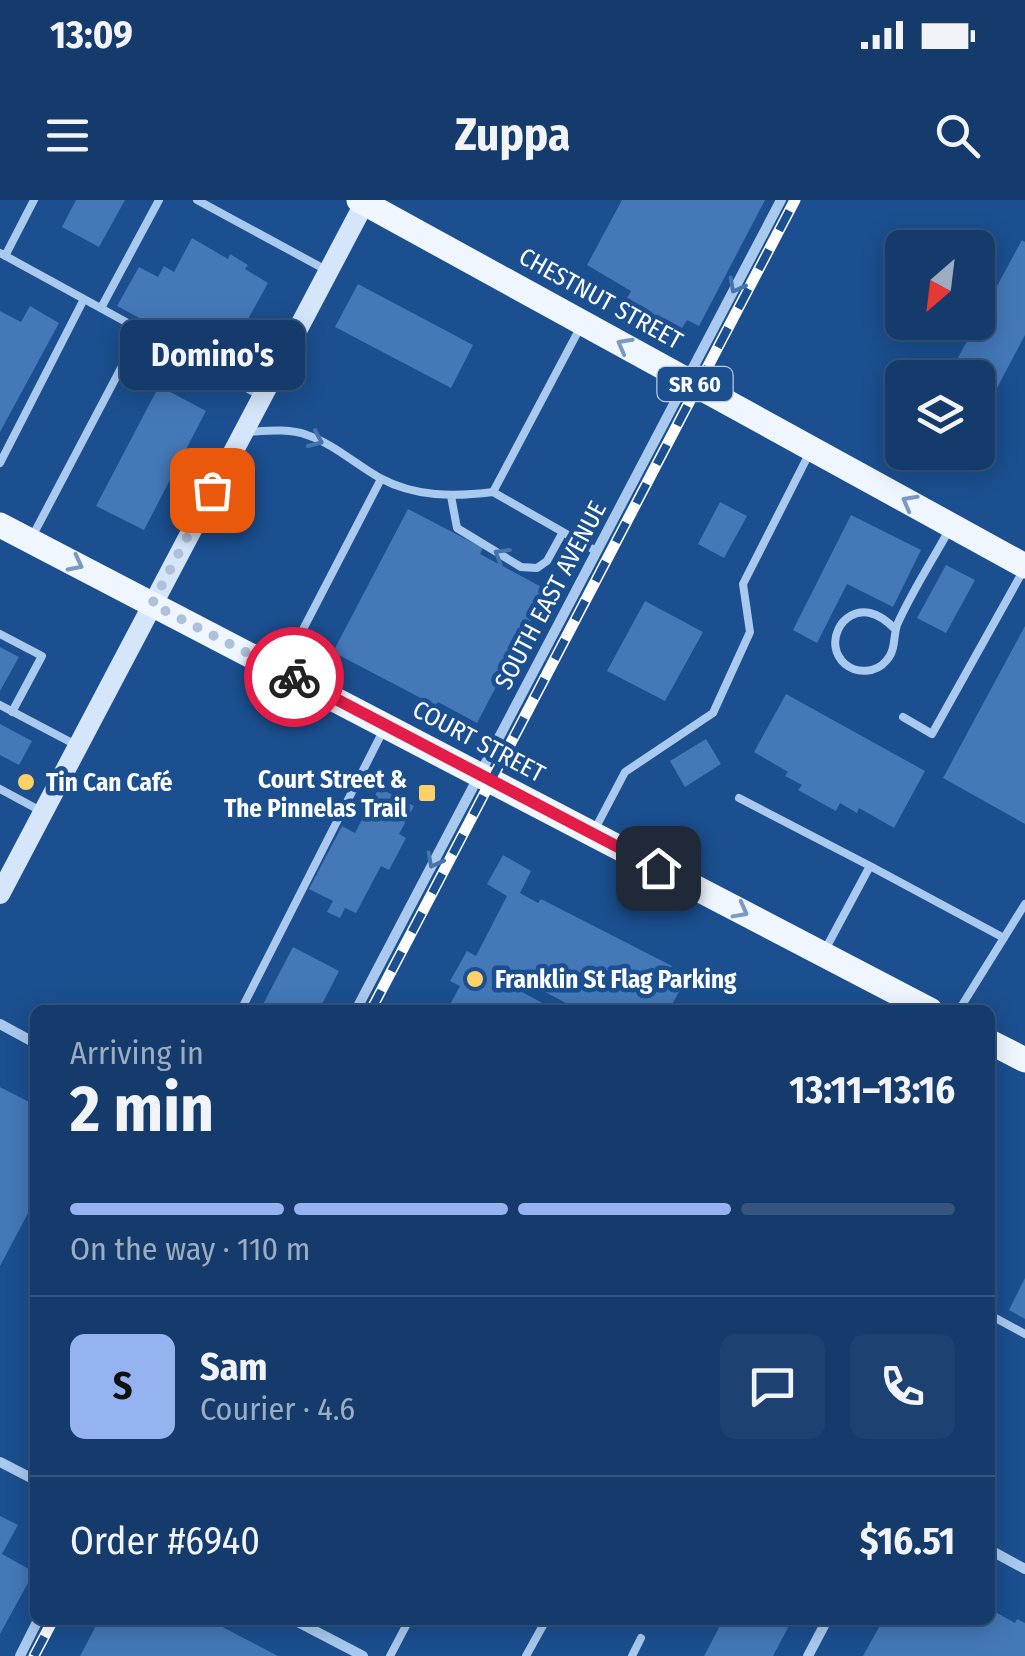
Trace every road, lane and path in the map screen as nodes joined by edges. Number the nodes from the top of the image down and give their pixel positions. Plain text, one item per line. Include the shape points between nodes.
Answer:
1 (34, 200) edge
2 (159, 200) edge
3 (197, 200) edge
4 (781, 200) edge
5 (363, 201) edge
6 (2, 255) edge
7 (328, 271) junction
8 (84, 299) junction
9 (101, 308) junction
10 (583, 322) junction
11 (141, 330) junction
12 (687, 380) junction
13 (261, 396) junction
14 (242, 432) junction
15 (812, 448) junction
16 (0, 463) edge
17 (382, 479) junction
18 (493, 492) junction
19 (451, 496) junction
20 (952, 526) junction
21 (2, 532) edge
22 (563, 532) junction
23 (30, 541) junction
24 (596, 550) junction
25 (1025, 566) edge
26 (152, 604) junction
27 (896, 629) junction
28 (0, 634) edge
29 (282, 670) junction
30 (0, 706) edge
31 (12, 712) junction
32 (903, 718) dead end
33 (386, 726) junction
34 (78, 746) junction
35 (478, 775) junction
36 (0, 789) edge
37 (739, 798) dead end
38 (43, 812) junction
39 (593, 834) junction
40 (870, 866) junction
41 (0, 894) edge
42 (1025, 904) edge
43 (1004, 938) junction
44 (823, 954) junction
45 (245, 1005) edge
46 (359, 1005) edge
47 (915, 1005) edge
48 (962, 1005) edge
49 (0, 1024) edge
50 (30, 1039) edge
51 (995, 1044) edge
52 (1023, 1055) edge
53 (995, 1318) edge
54 (1025, 1334) edge
55 (0, 1462) edge
56 (30, 1477) edge
57 (995, 1553) edge
58 (1025, 1568) edge
59 (36, 1625) edge
60 (302, 1625) edge
61 (406, 1625) edge
62 (543, 1625) edge
63 (824, 1625) edge
64 (641, 1638) dead end
65 (348, 1652) edge
66 (20, 1656) edge
67 (363, 1656) edge
68 (390, 1656) edge
69 (526, 1656) edge
70 (632, 1656) edge
71 (808, 1656) edge

1 - 6 lane
2 - 9 lane
3 - 7 lane
4 -> 12 street, SOUTH EAST AVENUE
5 - 7 main road
5 - 10 main road, CHESTNUT STREET / SR 60
6 - 8 lane
7 - 13 main road
8 - 9 lane
8 - 16 lane
9 - 11 lane
12 -> 10 main road, CHESTNUT STREET / SR 60
10 - 18 lane
11 - 13 lane
11 - 23 lane
12 - 15 main road, CHESTNUT STREET / SR 60
12 - 24 street, SOUTH EAST AVENUE
13 - 14 main road
14 -> 17 lane via 305,433
14 - 26 main road
20 -> 15 main road, CHESTNUT STREET / SR 60
15 - 39 lane via 743,584 750,632 712,714 624,772
17 - 19 lane
17 - 29 lane
18 - 19 lane
18 - 22 lane
22 -> 19 lane via 546,561 521,567 457,528
20 - 25 main road, CHESTNUT STREET / SR 60
20 - 27 lane
21 - 23 main road, COURT STREET
22 - 24 lane
23 -> 26 main road, COURT STREET
24 - 35 street, SOUTH EAST AVENUE
25 - 32 lane via 932,734
26 - 29 main road, COURT STREET
26 - 34 main road
27 - 27 lane via 889,659 877,669 847,666 837,654 834,638 852,614 867,612
28 - 31 lane via 42,656
29 - 33 main road, COURT STREET
30 - 31 lane
31 - 34 lane
33 - 35 main road, COURT STREET
33 - 45 lane
34 - 38 main road
35 - 39 main road, COURT STREET
35 -> 46 street, SOUTH EAST AVENUE
36 - 38 lane
37 - 40 lane
38 - 41 main road
39 -> 44 main road, COURT STREET
40 - 43 lane
40 - 44 lane
42 - 43 lane
43 - 48 lane
44 - 47 main road, COURT STREET
49 - 50 street
51 - 52 main road
53 - 54 lane
55 - 56 street
57 - 58 street
59 - 66 street
60 - 65 street
61 - 68 lane
62 - 69 lane
63 - 71 street
64 - 70 lane
65 - 67 street

